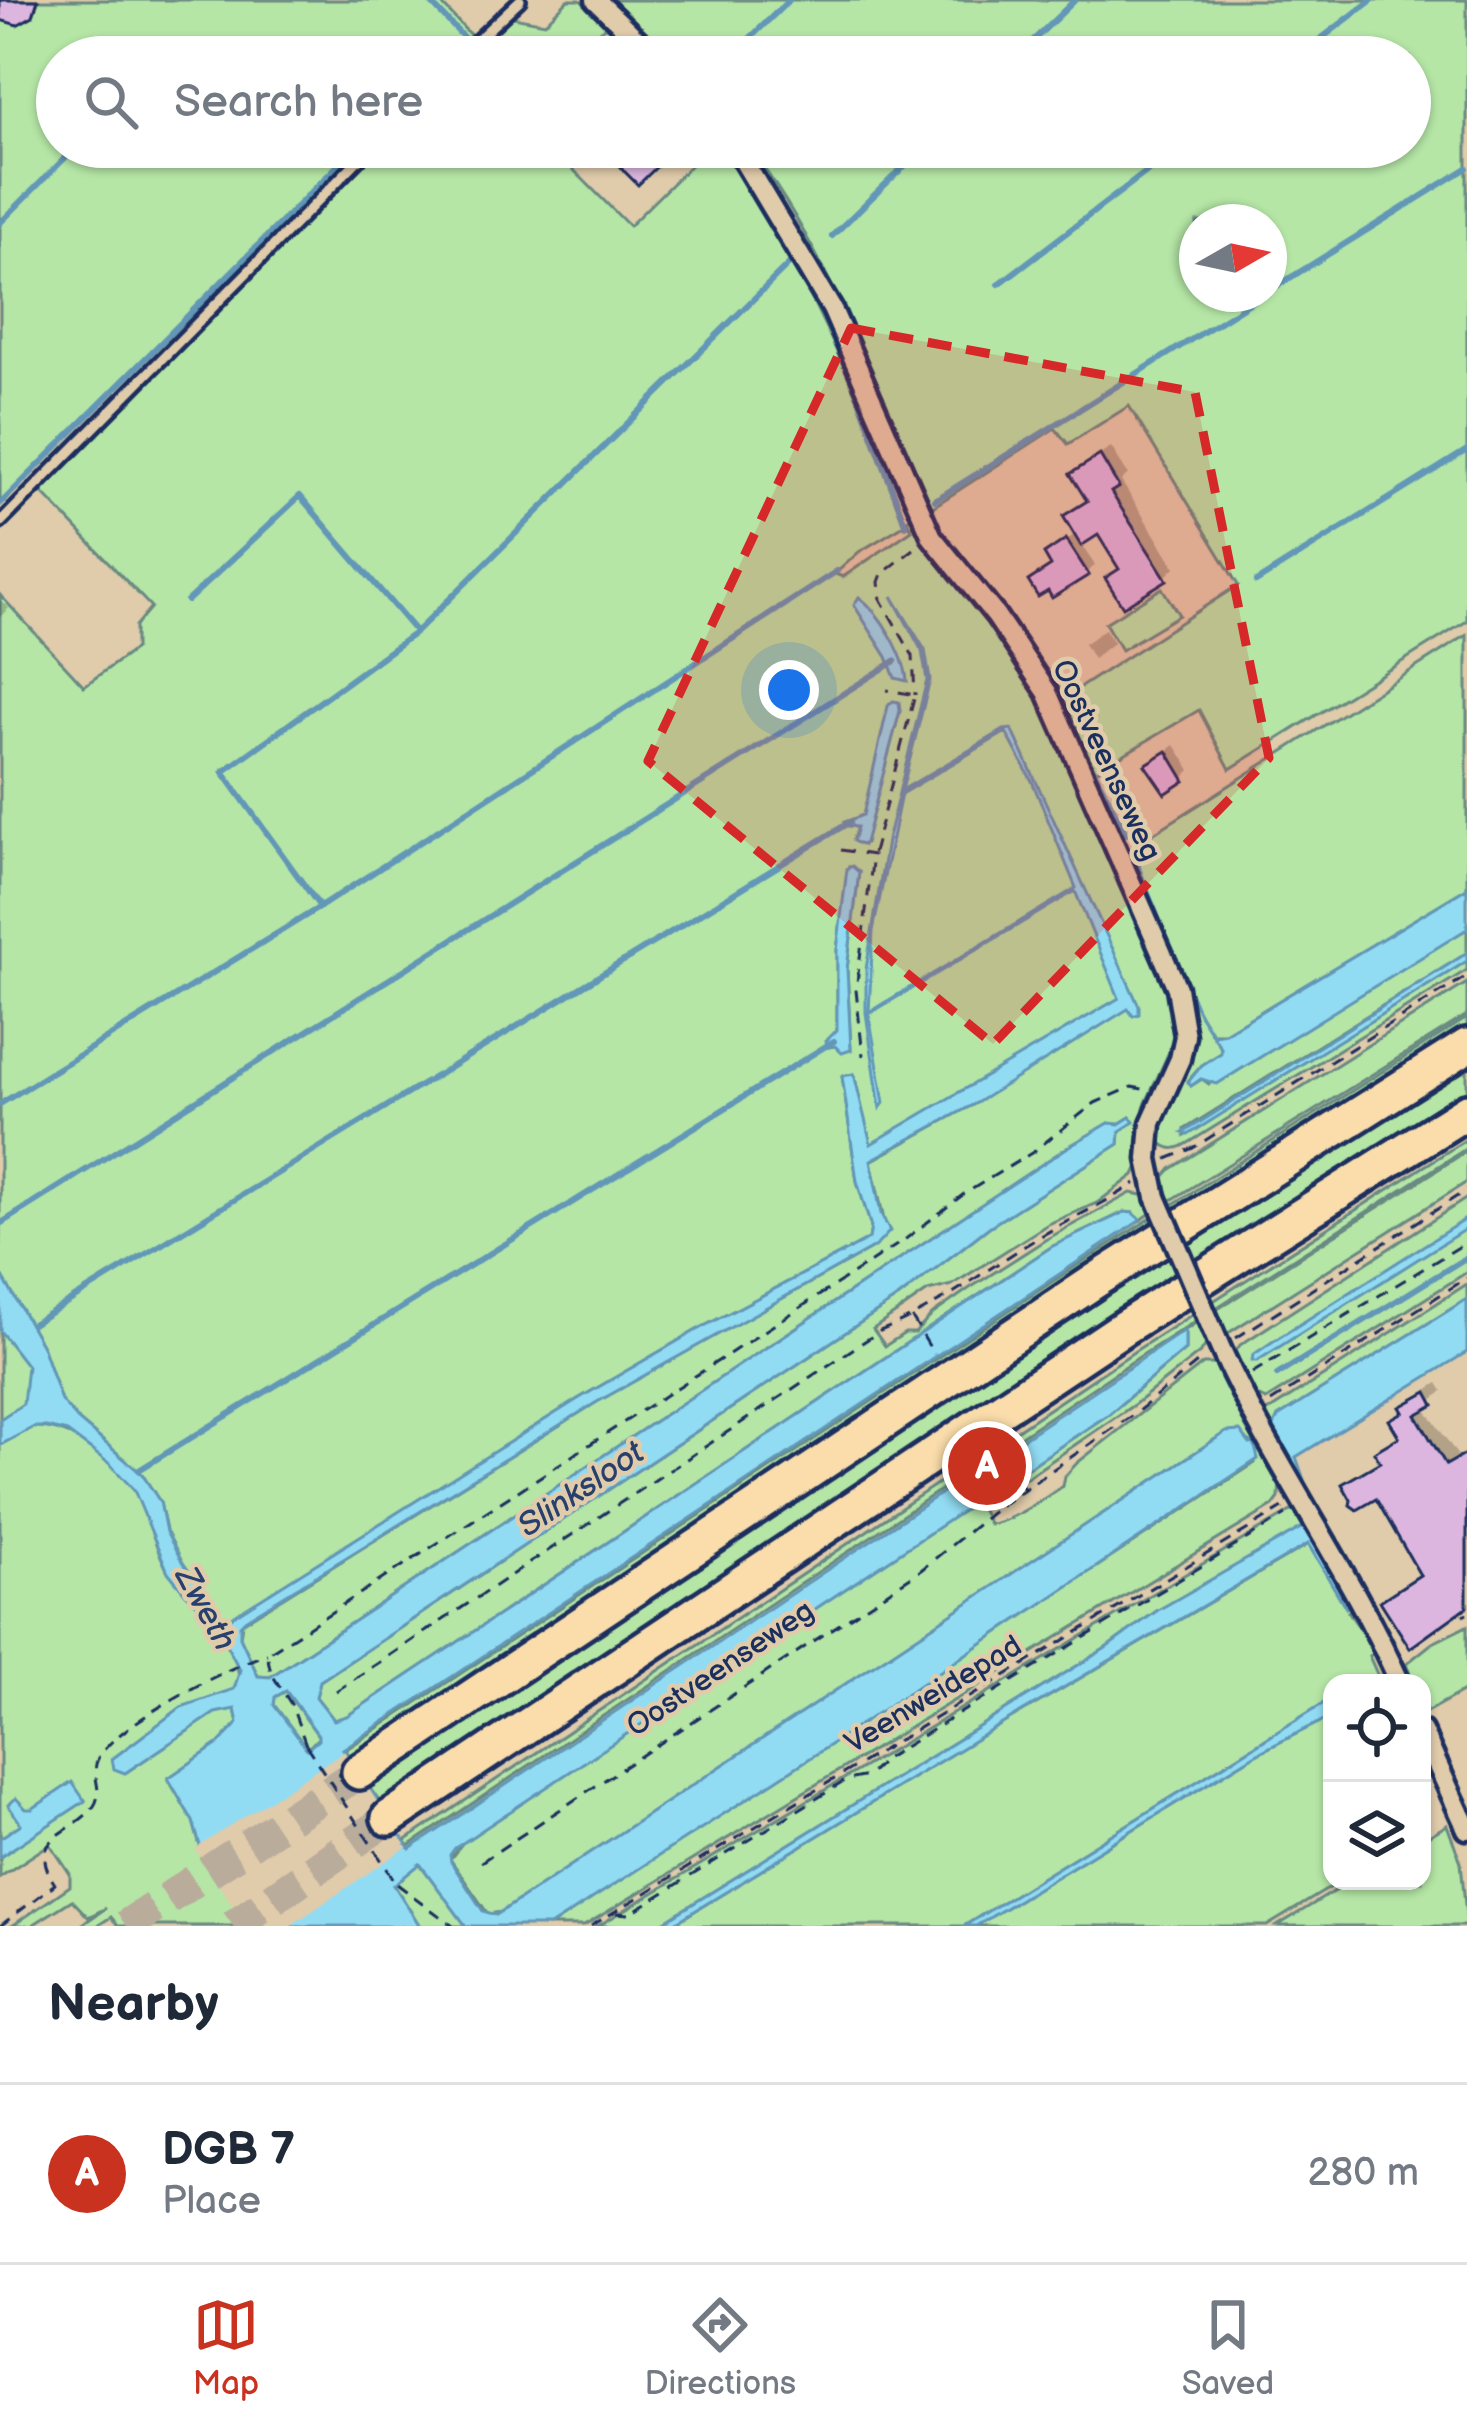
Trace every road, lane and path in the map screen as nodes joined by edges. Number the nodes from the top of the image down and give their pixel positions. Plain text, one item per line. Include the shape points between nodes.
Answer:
1 (520, 0) edge
2 (596, 0) edge
3 (481, 36) edge
4 (633, 36) edge
5 (350, 168) edge
6 (748, 168) edge
7 (0, 523) edge
8 (932, 537) junction
9 (887, 690) dead end
10 (915, 695) junction
11 (841, 850) dead end
12 (873, 855) junction
13 (1467, 976) edge
14 (1467, 1046) edge
15 (863, 1056) dead end
16 (1162, 1094) junction
17 (1467, 1111) edge
18 (1150, 1173) junction
19 (1467, 1190) edge
20 (1467, 1242) edge
21 (1467, 1278) edge
22 (912, 1318) junction
23 (938, 1343) dead end
24 (930, 1349) junction
25 (1220, 1349) junction
26 (935, 1356) dead end
27 (1235, 1384) junction
28 (1251, 1416) junction
29 (1006, 1447) dead end
30 (998, 1451) dead end
31 (1003, 1458) junction
32 (1024, 1490) junction
33 (1298, 1499) junction
34 (267, 1654) junction
35 (1396, 1674) edge
36 (336, 1691) dead end
37 (1431, 1747) edge
38 (359, 1772) tunnel mouth
39 (389, 1818) tunnel mouth
40 (1467, 1829) edge
41 (482, 1862) dead end
42 (612, 1913) junction
43 (0, 1926) edge
44 (453, 1926) edge
45 (591, 1926) edge

1 - 3 lane
2 - 4 street
5 - 7 lane
6 - 8 street, Oostveenseweg via 832,308
8 - 10 path via 879,582 913,656
8 - 16 street, Oostveenseweg via 1047,692 1169,970 1185,1036
9 - 10 path
10 - 12 path
11 - 12 path
12 - 15 path via 856,990
13 - 18 path
14 - 38 highway via 1247,1181
16 - 18 street, Oostveenseweg via 1151,1124
16 - 34 path via 1132,1087 1095,1103 903,1241
17 - 39 highway via 1123,1328
18 - 22 path
18 - 25 street, Oostveenseweg, bridge
19 - 25 path, Oostveenseweg
20 - 27 path
21 - 28 path
22 - 24 path
22 - 36 path via 880,1330
23 - 24 path
24 - 26 path
25 - 27 street, Oostveenseweg
25 - 32 path, Oostveenseweg
27 - 28 street, Oostveenseweg
28 - 33 street, Oostveenseweg
29 - 31 path
30 - 31 path
31 - 32 path
32 - 41 path, Oostveenseweg via 921,1570
33 - 35 street, Oostveenseweg via 1361,1599
33 - 42 path, Veenweidepad
33 - 42 path via 1281,1520 868,1776 847,1780 629,1914
34 - 43 path via 146,1714 108,1743 95,1766 95,1804 46,1854 55,1884
34 - 44 path, bridge via 306,1744 397,1884
37 - 40 street
42 - 45 path, Veenweidepad

